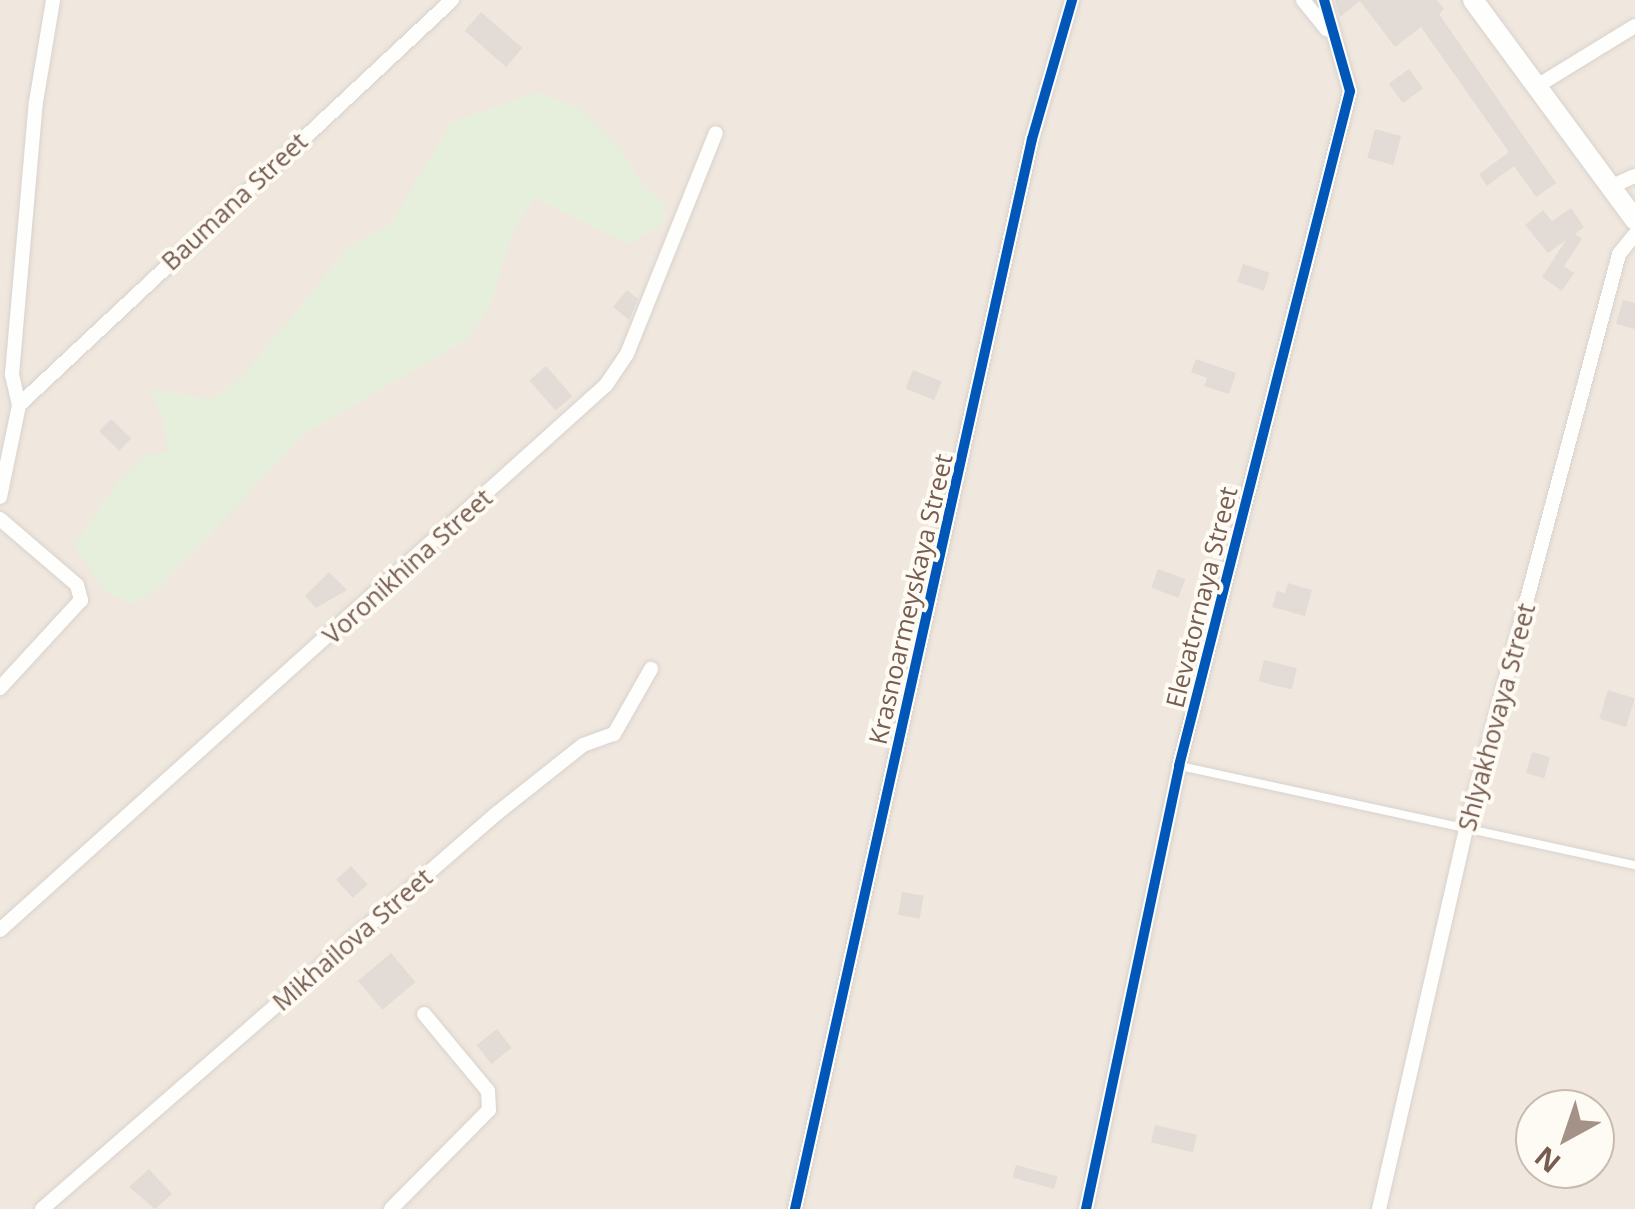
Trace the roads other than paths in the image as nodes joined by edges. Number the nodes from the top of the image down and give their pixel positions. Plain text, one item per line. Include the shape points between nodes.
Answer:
1 (53, 0) edge
2 (452, 0) edge
3 (1072, 0) edge
4 (1303, 0) edge
5 (1324, 0) edge
6 (1472, 0) edge
7 (1635, 26) edge
8 (1331, 34) junction
9 (1537, 86) junction
10 (716, 132) dead end
11 (1635, 176) edge
12 (1610, 188) junction
13 (1635, 220) edge
14 (1635, 234) edge
15 (19, 405) junction
16 (0, 497) edge
17 (0, 519) edge
18 (652, 669) dead end
19 (0, 688) edge
20 (1179, 766) junction
21 (1466, 828) junction
22 (1635, 866) edge
23 (0, 930) edge
24 (424, 1014) dead end
25 (42, 1209) edge
26 (391, 1209) edge
27 (795, 1209) edge
28 (1086, 1209) edge
29 (1379, 1209) edge

1 - 15 street via 36,102 14,355
2 - 15 street, Baumana Street
3 - 27 street, Krasnoarmeyskaya Street via 1032,140
4 - 8 street
5 - 8 street, Elevatornaya Street
6 - 9 main road
7 - 9 street
8 - 20 street, Elevatornaya Street via 1350,91
9 - 12 main road
10 - 23 street, Voronikhina Street via 627,354 606,385
11 - 12 street
12 - 13 main road
14 - 21 street, Shlyakhovaya Street via 1619,254
15 - 16 street
17 - 19 street via 77,585 81,600
18 - 25 street, Mikhailova Street via 614,734 583,745 496,814
20 - 21 lane
20 - 28 street, Elevatornaya Street
21 - 22 lane
21 - 29 street, Shlyakhovaya Street
24 - 26 street via 488,1091 489,1110

